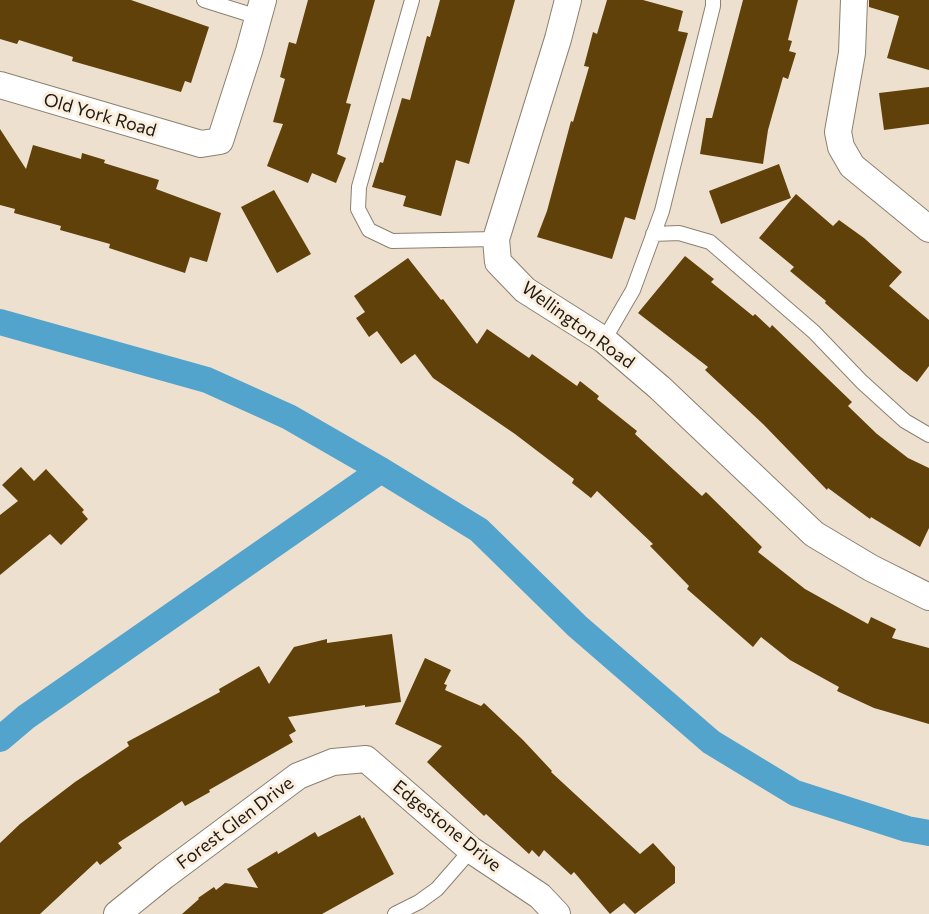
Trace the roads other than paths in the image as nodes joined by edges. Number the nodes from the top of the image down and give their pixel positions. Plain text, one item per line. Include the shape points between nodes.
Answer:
1 (204, 0) edge
2 (412, 0) edge
3 (568, 0) edge
4 (713, 0) edge
5 (854, 0) edge
6 (261, 8) edge
7 (0, 85) edge
8 (929, 230) edge
9 (653, 234) junction
10 (496, 239) junction
11 (604, 340) junction
12 (929, 435) edge
13 (929, 597) edge
14 (366, 759) joint
15 (471, 850) junction
16 (117, 914) edge
17 (395, 914) edge
18 (557, 914) edge

1 - 6 lane
2 - 10 lane via 359,187 358,209 369,230 392,241
3 - 10 street
4 - 9 lane via 662,211
5 - 8 street via 852,53 837,132 841,147 852,166
6 - 7 street, Old York Road via 220,141 201,144
9 - 11 lane via 633,290
9 - 12 lane via 679,233 710,242 814,332 905,421
10 - 11 street, Wellington Road via 498,262 525,290
11 - 13 street, Wellington Road via 693,417 814,534
14 - 15 street, Edgestone Drive
14 - 16 street, Forest Glen Drive via 333,762 298,776
15 - 17 lane via 437,889
15 - 18 street, Edgestone Drive via 540,896

